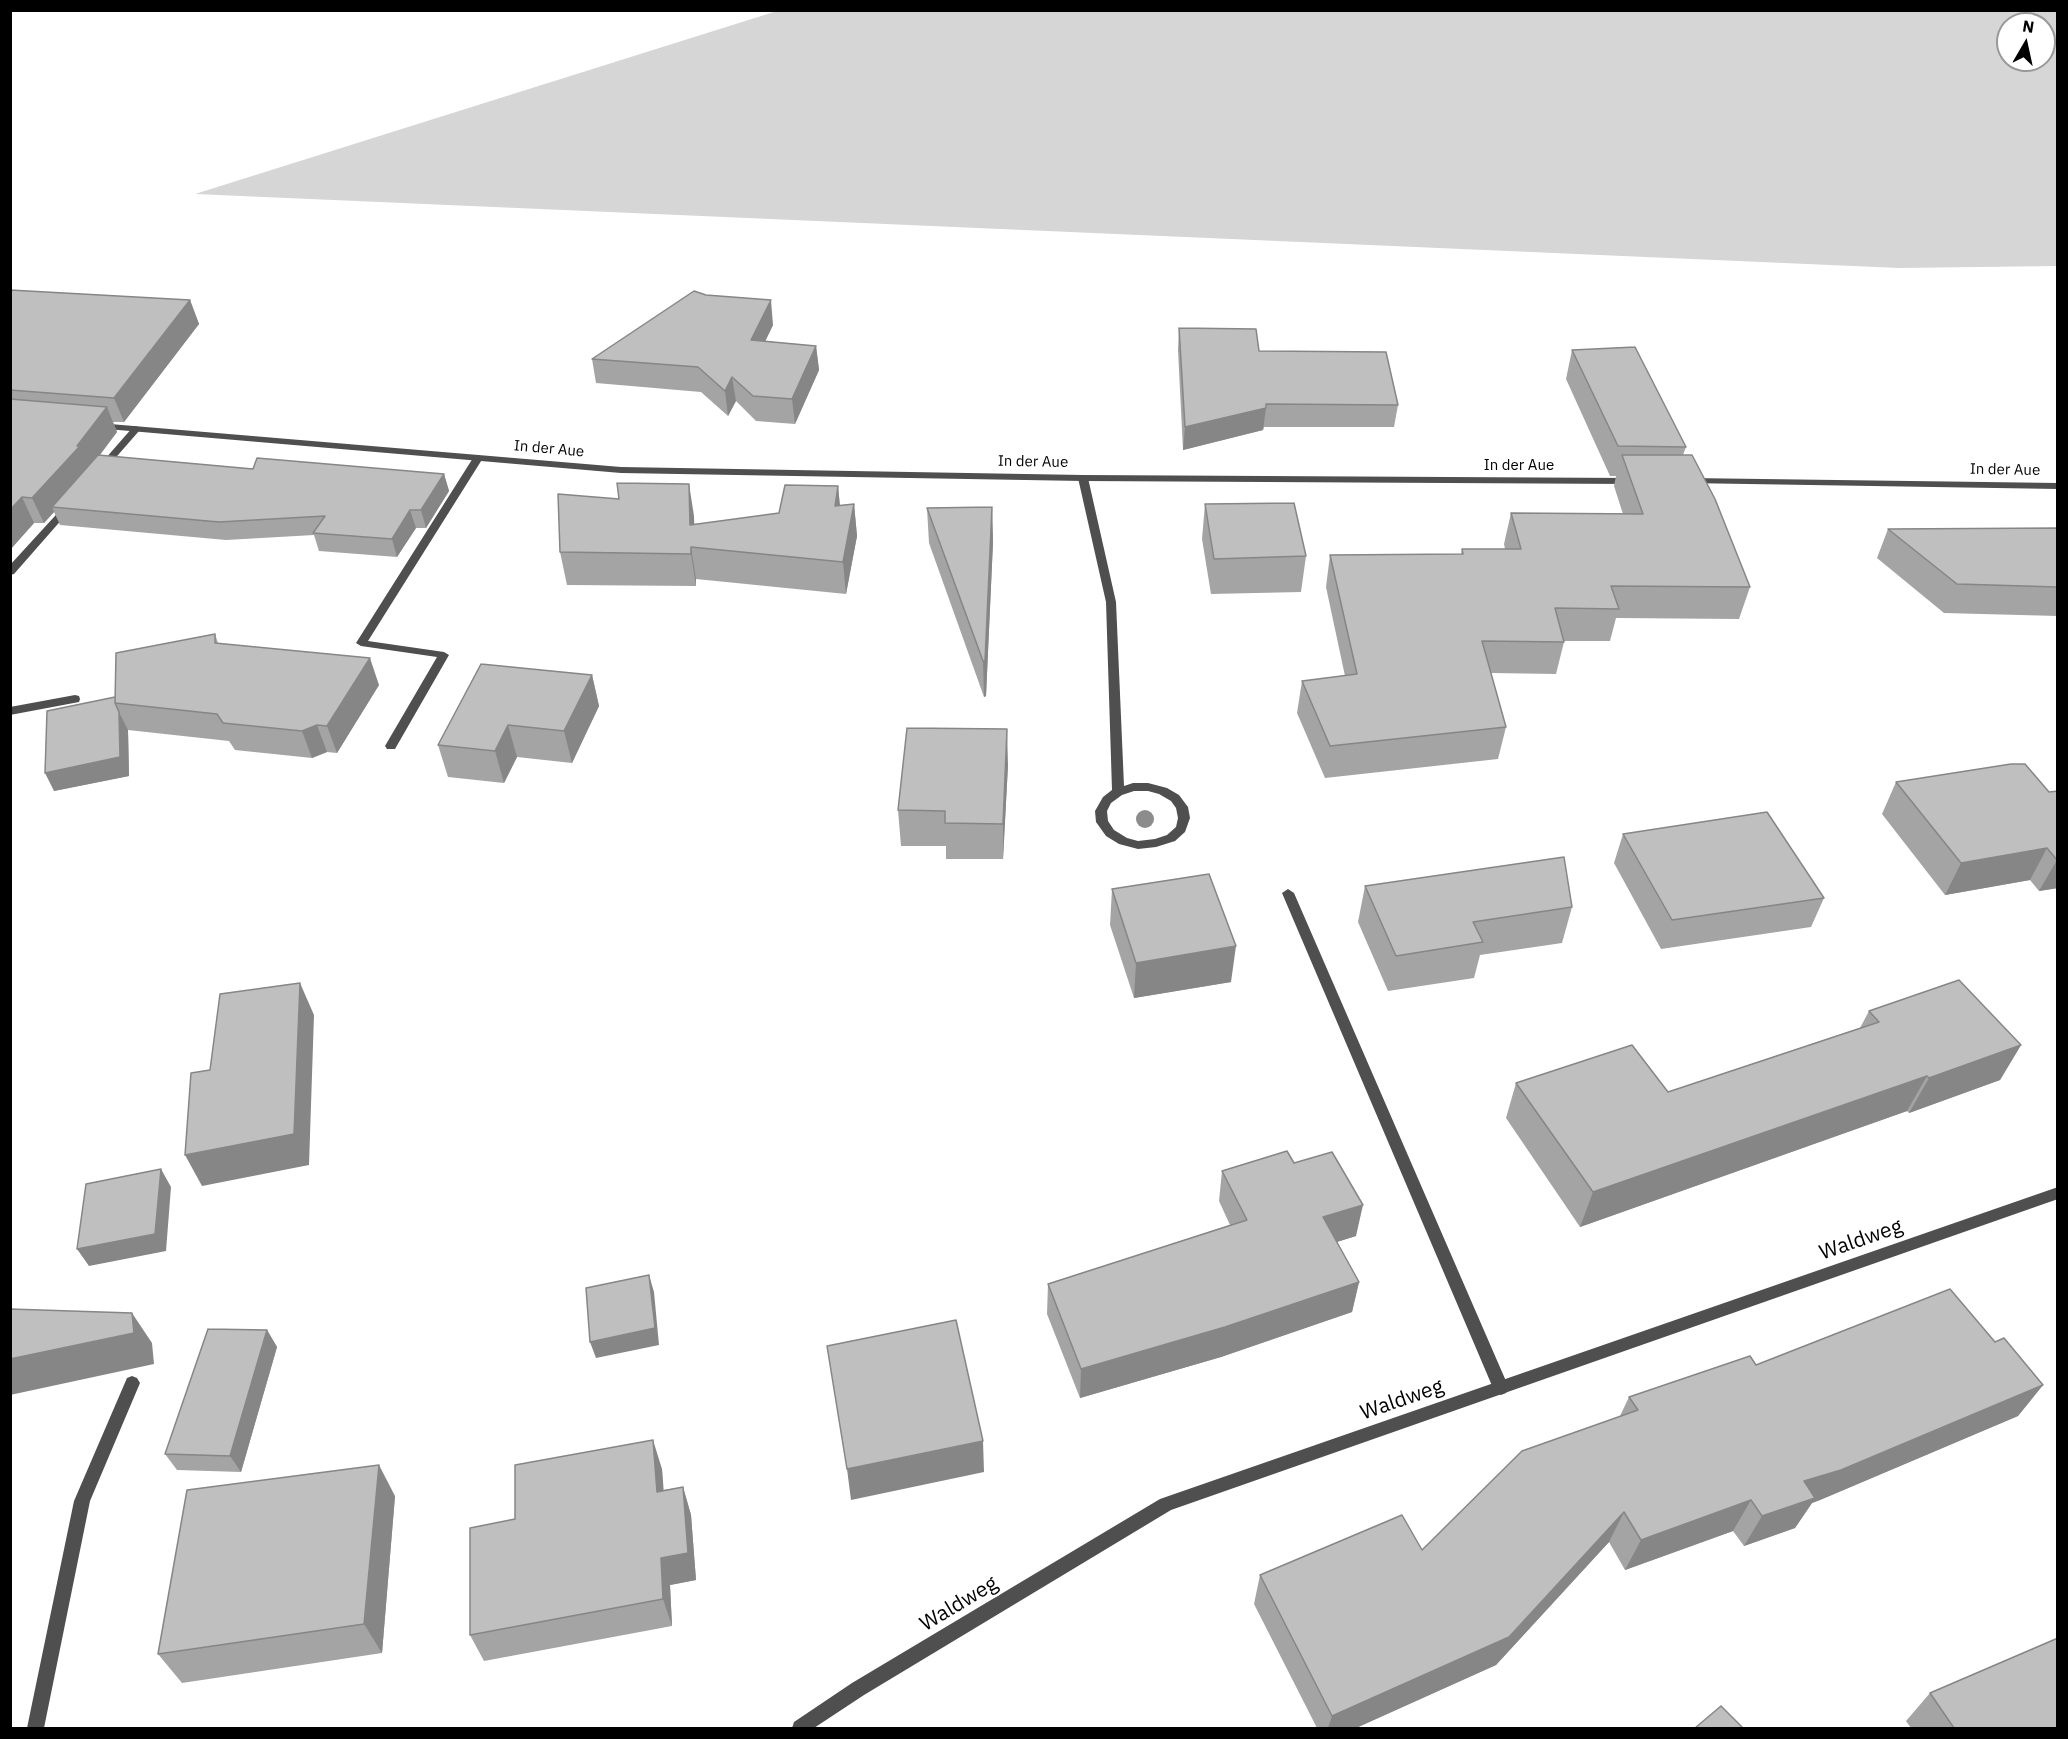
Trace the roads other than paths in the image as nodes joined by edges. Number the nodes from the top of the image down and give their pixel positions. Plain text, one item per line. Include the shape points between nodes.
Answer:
1 (90, 425) edge
2 (136, 429) junction
3 (478, 458) junction
4 (97, 474) edge
5 (1083, 478) junction
6 (1635, 481) edge
7 (1683, 481) edge
8 (2058, 486) edge
9 (73, 500) edge
10 (10, 572) edge
11 (75, 699) dead end
12 (10, 711) edge
13 (391, 746) dead end
14 (1118, 792) junction
15 (1288, 892) dead end
16 (2058, 1193) edge
17 (132, 1383) dead end
18 (1501, 1388) junction
19 (36, 1728) edge
20 (800, 1728) edge

1 - 2 street, In der Aue
2 - 3 street, In der Aue
2 - 4 street
3 - 5 street, In der Aue via 621,470
3 - 13 street via 361,643 444,655
5 - 6 street, In der Aue
5 - 14 street via 1112,602
7 - 8 street, In der Aue
9 - 10 street
11 - 12 street
14 - 14 street via 1101,811 1102,822 1123,841 1138,845 1163,841 1180,829 1184,818 1175,798 1148,787
15 - 18 street
16 - 18 street, Waldweg
17 - 19 street via 82,1501
18 - 20 street, Waldweg via 1166,1504

